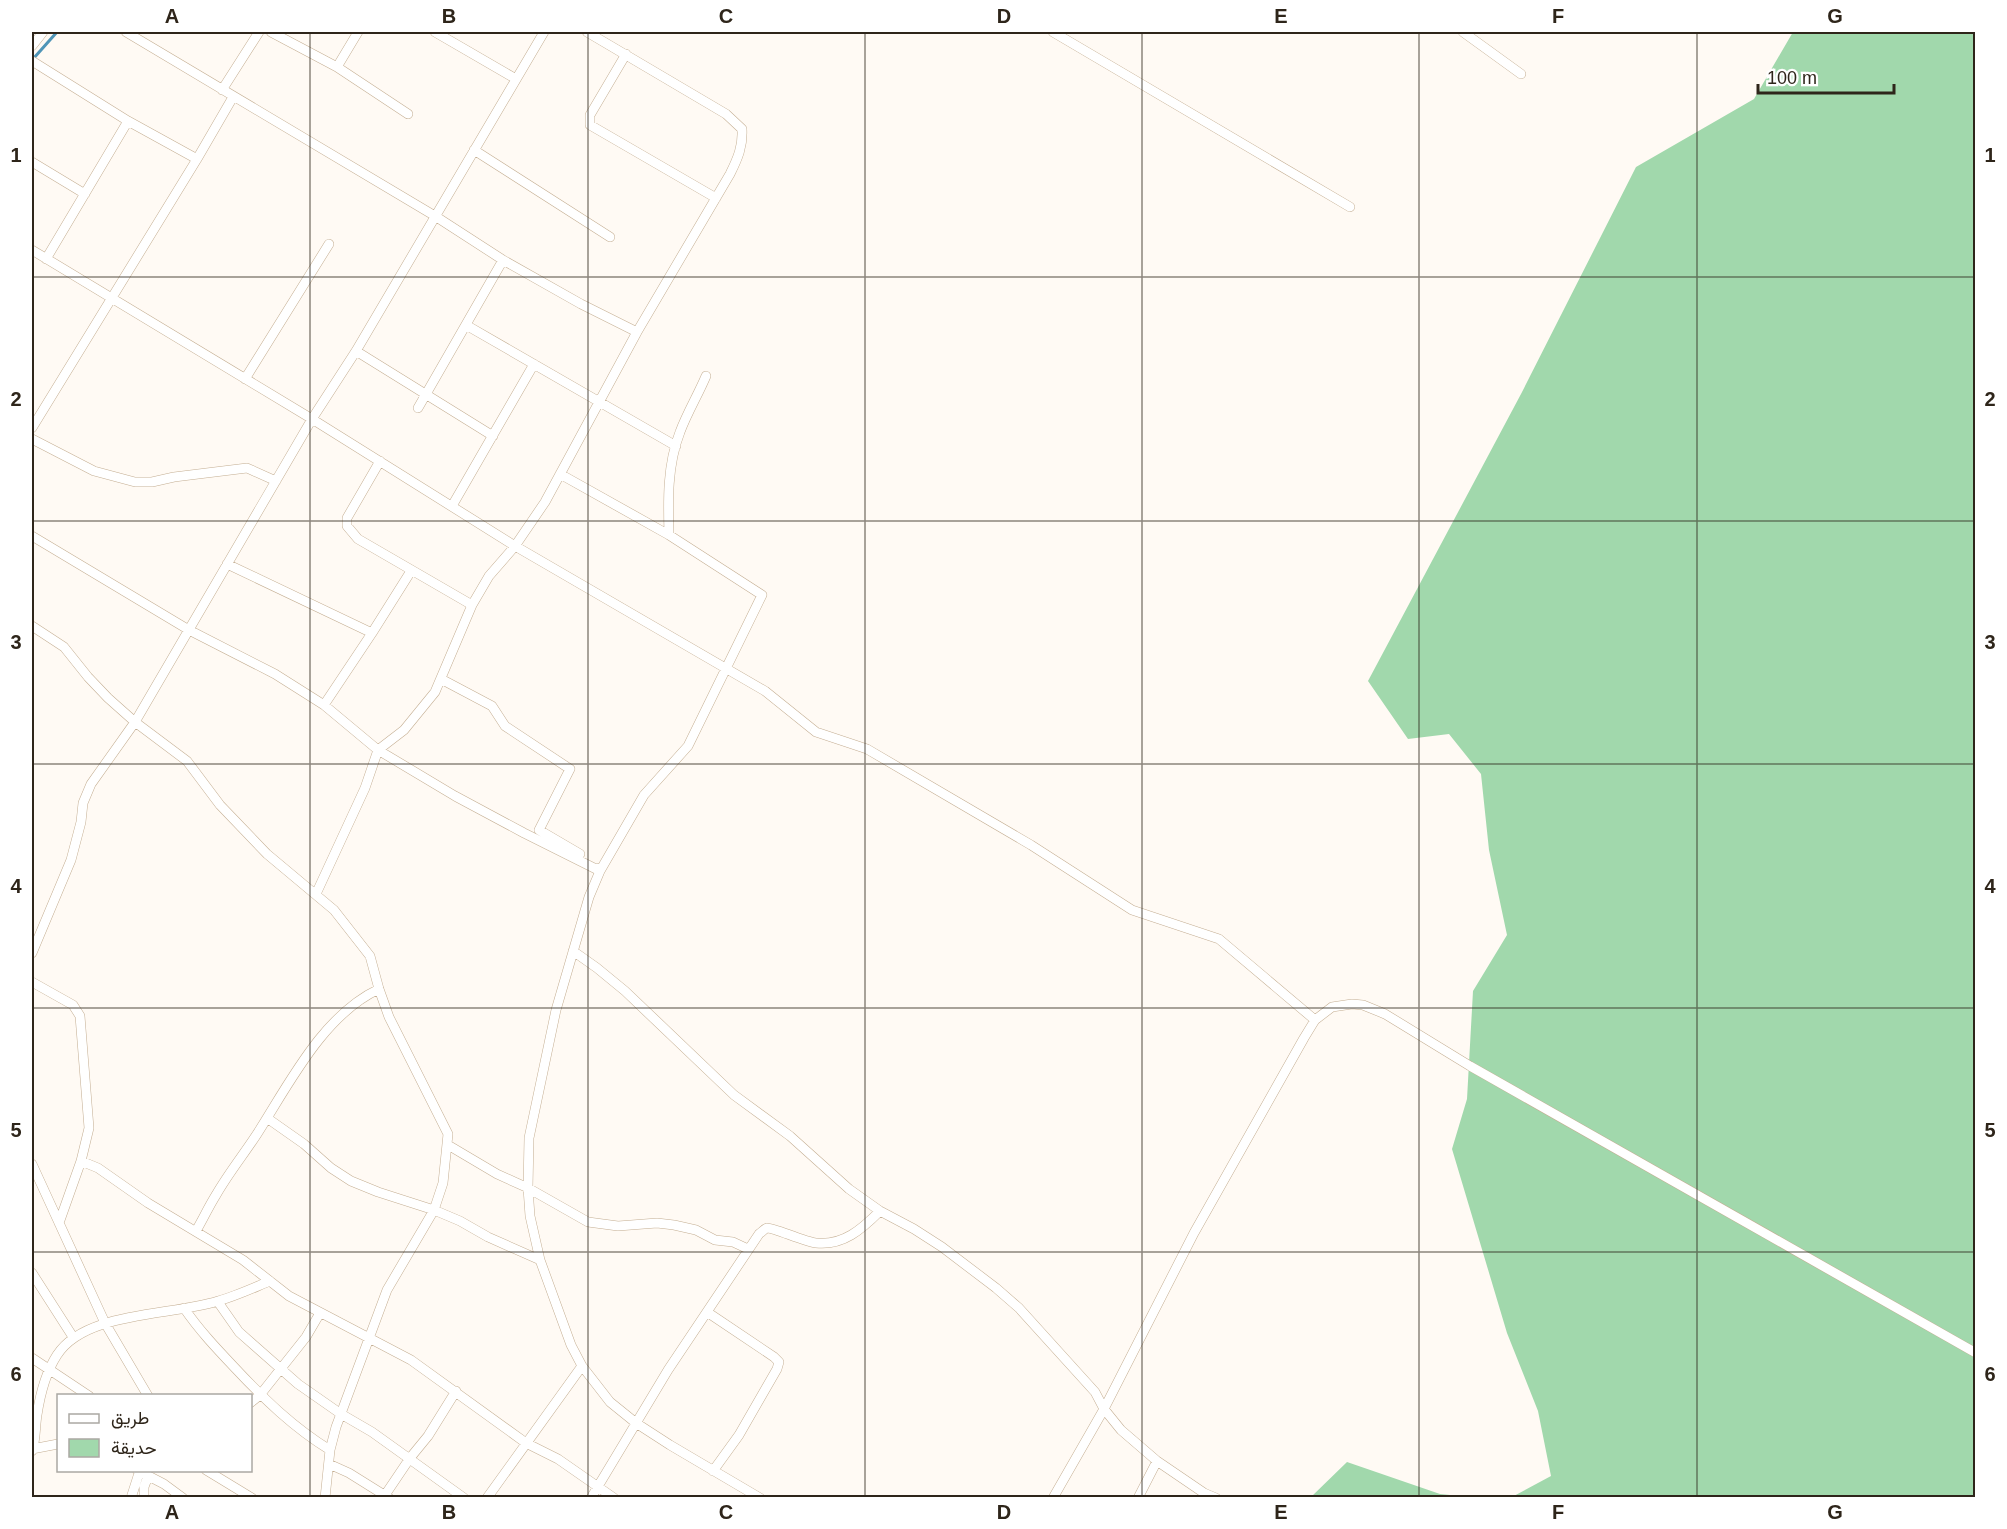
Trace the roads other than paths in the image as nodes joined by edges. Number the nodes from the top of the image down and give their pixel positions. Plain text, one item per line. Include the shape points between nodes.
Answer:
1 (43, 32) edge
2 (126, 32) edge
3 (259, 32) edge
4 (271, 32) edge
5 (358, 32) edge
6 (435, 32) edge
7 (544, 32) edge
8 (587, 32) edge
9 (1053, 32) edge
10 (1463, 32) edge
11 (32, 46) edge
12 (626, 54) junction
13 (32, 62) edge
14 (337, 67) junction
15 (1521, 74) dead end
16 (516, 79) junction
17 (222, 90) junction
18 (233, 97) junction
19 (408, 114) dead end
20 (128, 121) junction
21 (474, 150) junction
22 (197, 159) junction
23 (32, 162) edge
24 (85, 194) junction
25 (716, 198) junction
26 (1350, 207) dead end
27 (435, 216) junction
28 (610, 237) dead end
29 (329, 243) dead end
30 (32, 250) edge
31 (46, 259) junction
32 (503, 260) junction
33 (110, 298) junction
34 (466, 325) junction
35 (637, 332) junction
36 (356, 351) junction
37 (534, 364) junction
38 (706, 376) dead end
39 (246, 379) junction
40 (426, 394) junction
41 (599, 402) junction
42 (418, 408) dead end
43 (312, 419) junction
44 (32, 428) edge
45 (493, 436) junction
46 (32, 439) edge
47 (676, 446) junction
48 (380, 461) junction
49 (560, 474) junction
50 (276, 481) junction
51 (452, 506) junction
52 (669, 535) junction
53 (32, 536) edge
54 (515, 546) junction
55 (227, 564) junction
56 (411, 571) junction
57 (472, 605) junction
58 (32, 626) edge
59 (189, 630) junction
60 (372, 633) junction
61 (725, 668) junction
62 (441, 679) junction
63 (324, 705) junction
64 (135, 722) junction
65 (378, 750) junction
66 (600, 871) junction
67 (316, 894) junction
68 (573, 951) junction
69 (32, 953) edge
70 (32, 982) edge
71 (379, 989) junction
72 (1315, 1020) junction
73 (267, 1118) junction
74 (448, 1145) junction
75 (81, 1161) junction
76 (32, 1169) edge
77 (528, 1188) junction
78 (434, 1210) junction
79 (880, 1211) junction
80 (59, 1223) junction
81 (196, 1231) junction
82 (748, 1249) junction
83 (540, 1260) junction
84 (32, 1272) edge
85 (270, 1281) junction
86 (218, 1302) junction
87 (184, 1308) junction
88 (707, 1312) junction
89 (320, 1313) junction
90 (105, 1323) junction
91 (73, 1337) junction
92 (369, 1339) junction
93 (1976, 1353) edge
94 (32, 1358) edge
95 (582, 1366) junction
96 (281, 1367) junction
97 (49, 1371) junction
98 (456, 1391) junction
99 (87, 1394) edge
100 (147, 1394) edge
101 (260, 1395) junction
102 (252, 1401) edge
103 (1104, 1409) junction
104 (341, 1414) junction
105 (636, 1423) junction
106 (526, 1443) junction
107 (57, 1444) edge
108 (32, 1450) edge
109 (330, 1450) junction
110 (410, 1458) junction
111 (1157, 1461) junction
112 (329, 1464) junction
113 (713, 1471) junction
114 (141, 1472) edge
115 (209, 1472) edge
116 (598, 1485) junction
117 (131, 1497) edge
118 (144, 1497) edge
119 (183, 1497) edge
120 (252, 1497) edge
121 (325, 1497) edge
122 (386, 1497) edge
123 (464, 1497) edge
124 (487, 1497) edge
125 (591, 1497) edge
126 (614, 1497) edge
127 (760, 1497) edge
128 (1053, 1497) edge
129 (1138, 1497) edge
130 (1216, 1497) edge

1 - 11 street
2 - 17 street
3 - 17 street
4 - 14 street
5 - 14 street
6 - 16 street
7 - 16 street
8 - 12 street
9 - 26 street
10 - 15 street
12 - 25 street via 726,114 742,129 740,155
12 - 25 street via 590,115 590,124
13 - 20 street
14 - 19 street
16 - 21 street
17 - 18 street
18 - 22 street
18 - 27 street
20 - 22 street
20 - 24 street
21 - 27 street
21 - 28 street
22 - 33 street
23 - 24 street
24 - 31 street
25 - 35 street
27 - 32 street
27 - 36 street
29 - 39 street
30 - 31 street
31 - 33 street
32 - 34 street
32 - 35 street
33 - 39 street
33 - 44 street
34 - 37 street
34 - 40 street
35 - 41 street
36 - 40 street
36 - 43 street
37 - 41 street
37 - 45 street
38 - 47 street
39 - 43 street
40 - 42 street
40 - 45 street
41 - 47 street
41 - 49 street
43 - 48 street
43 - 50 street
45 - 51 street
46 - 50 street via 94,471 135,482 247,468
47 - 52 street via 668,497
48 - 51 street
48 - 56 street via 347,518 347,526 358,539
49 - 52 street
49 - 54 street
50 - 55 street
51 - 54 street
52 - 61 street via 762,595
53 - 59 street
54 - 57 street via 489,576
54 - 61 street
55 - 59 street
55 - 60 street
56 - 57 street
56 - 60 street
57 - 62 street
58 - 64 street via 64,647 88,677
59 - 63 street via 275,674
59 - 64 street
60 - 63 street
61 - 66 street via 688,746 644,795
61 - 72 street via 765,691 816,732 867,749 1031,845 1132,910 1219,939
62 - 65 street via 420,713
62 - 66 street via 492,706 505,726 570,769 539,830 588,858
63 - 65 street
64 - 67 street via 187,761 233,820 281,867
64 - 69 street via 91,784 71,860
65 - 66 street via 455,796
65 - 67 street via 365,788
66 - 68 street
67 - 71 street via 334,910 370,956
68 - 77 street via 556,1010 529,1138
68 - 79 street via 625,991 734,1095
70 - 75 street via 73,1005 80,1016 88,1128
71 - 73 street via 357,1000 338,1019 310,1052
71 - 74 street via 389,1017 448,1134
72 - 93 street via 1332,1007 1352,1004 1385,1014
72 - 103 street via 1194,1233
73 - 78 street via 351,1181
73 - 81 street
74 - 77 street
74 - 78 street via 443,1183
75 - 80 street
75 - 81 street
76 - 80 street
77 - 82 street via 588,1222 674,1225
77 - 83 street
78 - 83 street
78 - 92 street via 387,1290
79 - 82 street via 849,1237 817,1243 767,1228
79 - 103 street via 942,1247 1019,1308 1095,1392
80 - 90 street
81 - 85 street
82 - 88 street
83 - 95 street
84 - 91 street
85 - 86 street
85 - 89 street
86 - 87 street
86 - 96 street via 239,1332
87 - 90 street
87 - 101 street
88 - 105 street
88 - 113 street via 779,1362 739,1435
89 - 92 street
89 - 96 street
90 - 91 street
90 - 100 street
91 - 97 street
92 - 98 street via 411,1360
92 - 104 street
94 - 97 street
95 - 105 street via 610,1402
95 - 106 street
96 - 101 street
96 - 104 street
97 - 99 street
97 - 108 street via 36,1416
98 - 106 street
98 - 110 street
101 - 102 street
101 - 109 street via 306,1436
103 - 111 street via 1121,1430
103 - 128 street
104 - 109 street
104 - 110 street
105 - 113 street
105 - 116 street
106 - 116 street
106 - 124 street
107 - 108 street
109 - 112 street
110 - 122 street
110 - 123 street
111 - 129 street
111 - 130 street
112 - 121 street
112 - 122 street
113 - 127 street
114 - 117 street
114 - 118 street
114 - 119 street
115 - 120 street
116 - 125 street
116 - 126 street

